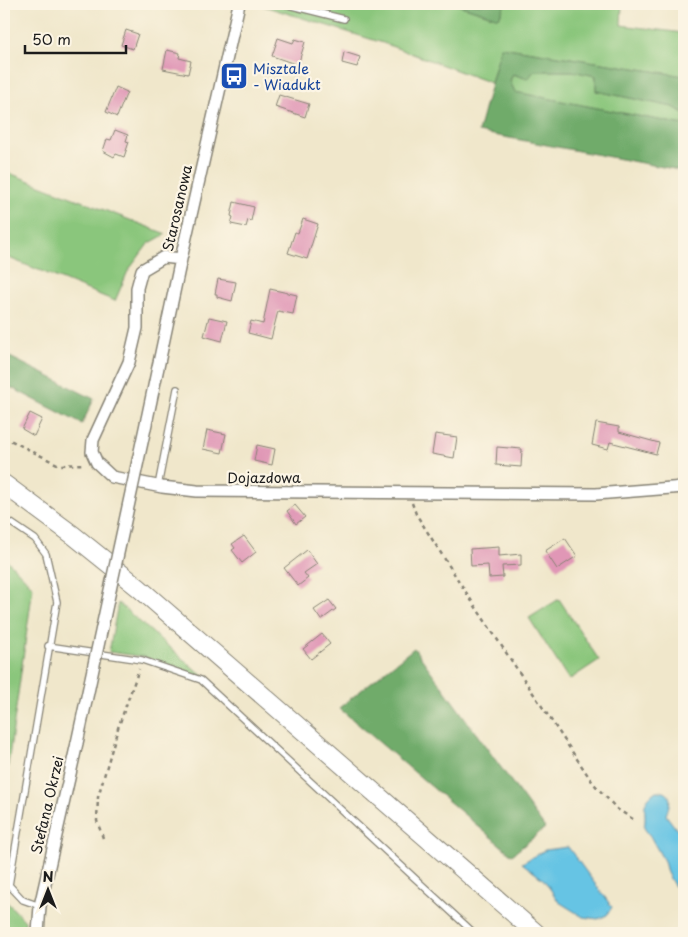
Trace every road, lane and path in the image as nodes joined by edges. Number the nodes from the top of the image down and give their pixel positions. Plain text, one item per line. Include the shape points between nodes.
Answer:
1 (239, 4) edge
2 (284, 4) edge
3 (344, 19) dead end
4 (181, 259) junction
5 (177, 389) dead end
6 (4, 437) edge
7 (97, 463) junction
8 (4, 484) edge
9 (158, 486) junction
10 (684, 487) edge
11 (408, 492) junction
12 (4, 518) edge
13 (48, 646) junction
14 (142, 660) junction
15 (77, 743) joint
16 (636, 820) dead end
17 (103, 838) dead end
18 (40, 906) junction
19 (38, 933) edge
20 (474, 933) edge
21 (536, 933) edge

1 - 4 street, Starosanowa
2 - 3 lane
4 - 7 street via 164,257 142,270 137,288 137,328 129,362 92,440 92,452
4 - 15 street, Starosanowa, bridge
5 - 9 lane
6 - 7 path via 59,465
7 - 9 street, Dojazdowa via 112,477
8 - 21 main road via 140,588
9 - 11 street, Dojazdowa via 197,491
10 - 11 street, Dojazdowa via 596,494
11 - 16 path via 416,514 593,783 617,809
12 - 13 lane via 35,540 46,554 57,602
13 - 14 lane
13 - 18 lane via 9,885 23,900
14 - 17 path via 98,797 97,821
14 - 20 lane via 201,680
15 - 18 street, Stefana Okrzei
18 - 19 street, Stefana Okrzei

